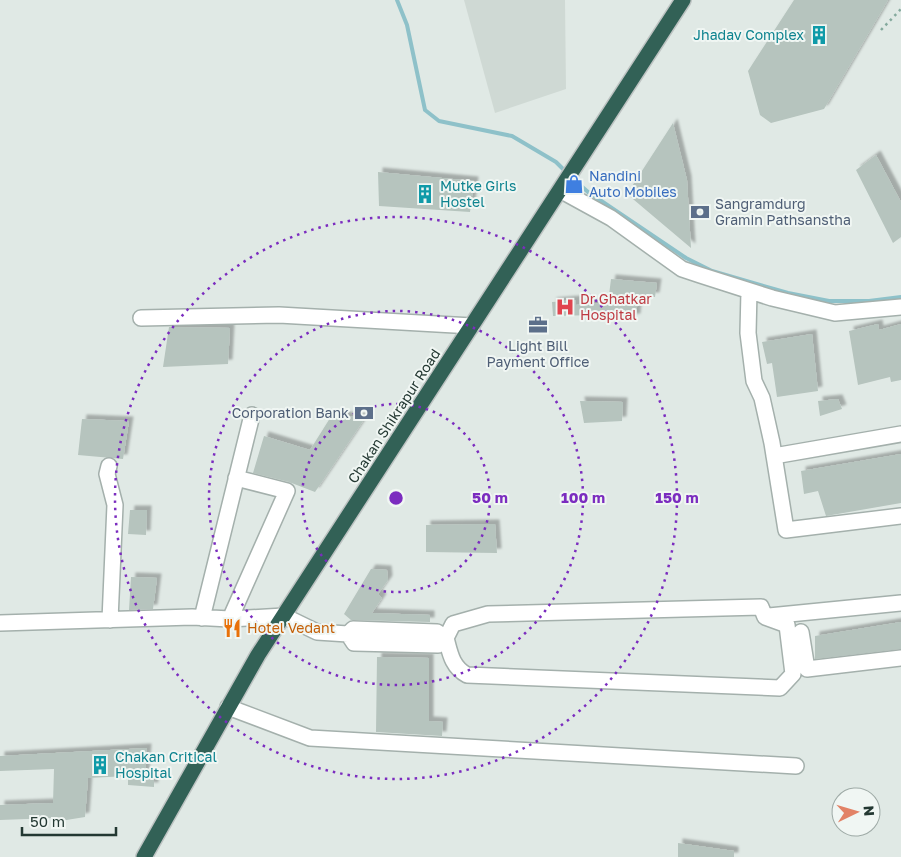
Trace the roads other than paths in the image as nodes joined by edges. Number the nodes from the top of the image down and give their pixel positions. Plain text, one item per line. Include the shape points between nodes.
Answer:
1 (683, 0) edge
2 (562, 187) junction
3 (748, 291) junction
4 (901, 307) edge
5 (141, 318) dead end
6 (472, 326) junction
7 (252, 415) dead end
8 (901, 434) edge
9 (774, 456) junction
10 (109, 466) dead end
11 (236, 478) junction
12 (901, 516) edge
13 (901, 603) edge
14 (284, 616) junction
15 (765, 617) junction
16 (202, 618) junction
17 (110, 620) junction
18 (230, 620) junction
19 (0, 623) edge
20 (801, 632) dead end
21 (446, 638) junction
22 (901, 658) edge
23 (228, 707) junction
24 (796, 766) dead end
25 (144, 857) edge

1 - 2 highway, Chakan Shikrapur Road
2 - 3 street via 682,269
2 - 6 highway, Chakan Shikrapur Road
3 - 4 street via 835,313
3 - 9 street via 748,333 754,381 762,398
5 - 6 street via 278,315
6 - 14 highway, Chakan Shikrapur Road
7 - 11 street
8 - 9 street
9 - 12 street via 786,530
10 - 17 street via 107,474 114,505
11 - 16 street
11 - 18 street via 288,491
13 - 15 street
14 - 18 street
14 - 21 street via 317,632 348,634 353,629 437,632
14 - 23 highway, Chakan Shikrapur Road
15 - 21 street via 761,608 488,614 453,624
15 - 21 street via 788,625 793,674 780,688 467,674 458,670 452,660
16 - 17 street
16 - 18 street
17 - 19 street
20 - 22 street via 807,668
23 - 24 street via 310,738
23 - 25 highway, Chakan Shikrapur Road

